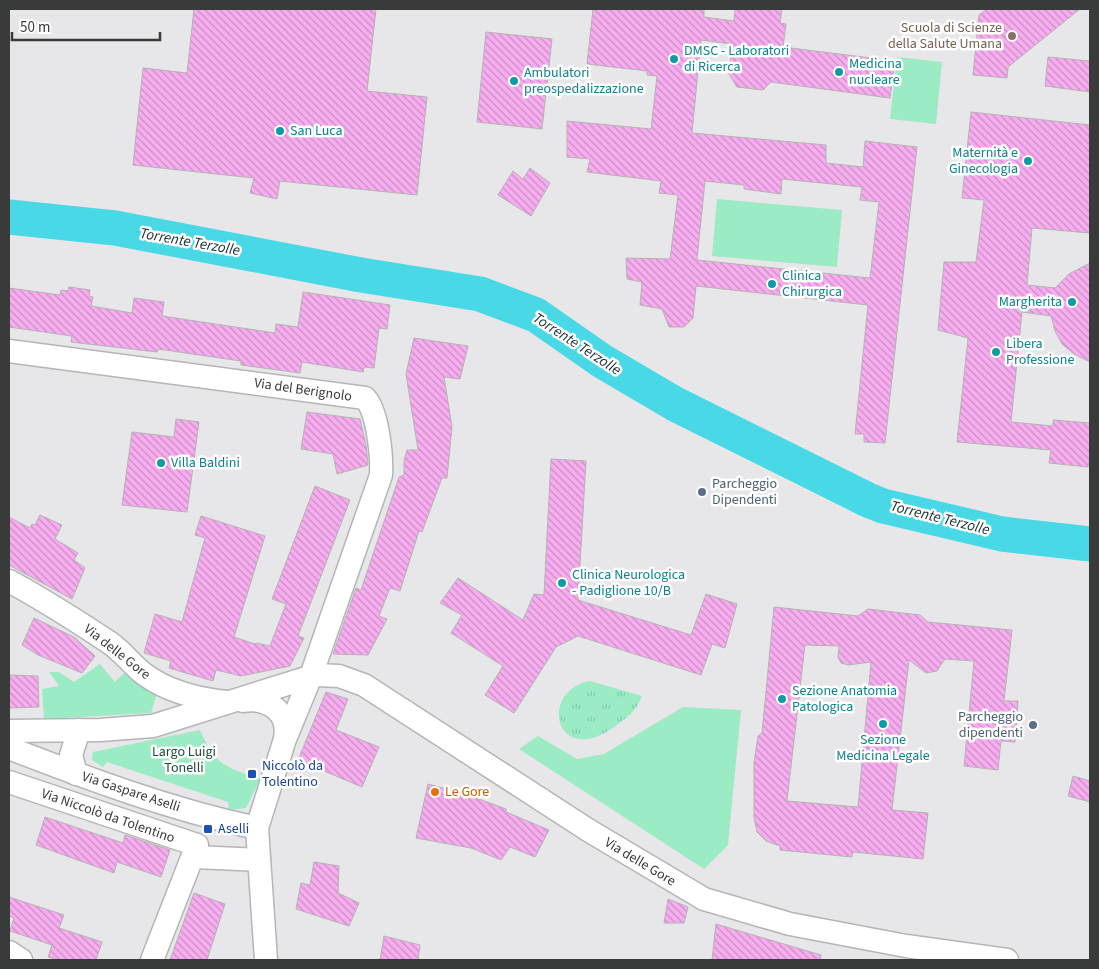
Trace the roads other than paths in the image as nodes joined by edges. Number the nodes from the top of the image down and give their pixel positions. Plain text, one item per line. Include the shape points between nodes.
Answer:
1 (9, 351) edge
2 (9, 581) edge
3 (311, 676) junction
4 (233, 702) junction
5 (79, 730) junction
6 (9, 731) edge
7 (287, 734) junction
8 (9, 748) edge
9 (76, 774) junction
10 (9, 782) edge
11 (256, 828) junction
12 (194, 857) junction
13 (259, 860) junction
14 (9, 952) edge
15 (904, 953) edge
16 (21, 960) edge
17 (152, 960) edge
18 (266, 960) edge
19 (1007, 960) edge

1 - 3 street, Via del Berignolo via 365,398 372,405 382,459 381,475
2 - 4 street, Via delle Gore via 46,600 83,625 156,682 188,695
3 - 4 street, Via delle Gore
3 - 7 street
3 - 15 street, Via delle Gore via 329,675 364,685 596,835 698,896 743,912
4 - 5 street via 153,726
4 - 7 street via 256,701 279,710
5 - 6 street
5 - 9 street via 71,755
7 - 11 street
8 - 9 street, Via Gaspare Aselli
9 - 11 street, Via Gaspare Aselli via 212,818
10 - 12 street, Via Niccolò da Tolentino via 197,845
11 - 13 street
12 - 13 street
12 - 17 street
13 - 18 street
14 - 16 street
15 - 19 street, Via delle Gore

